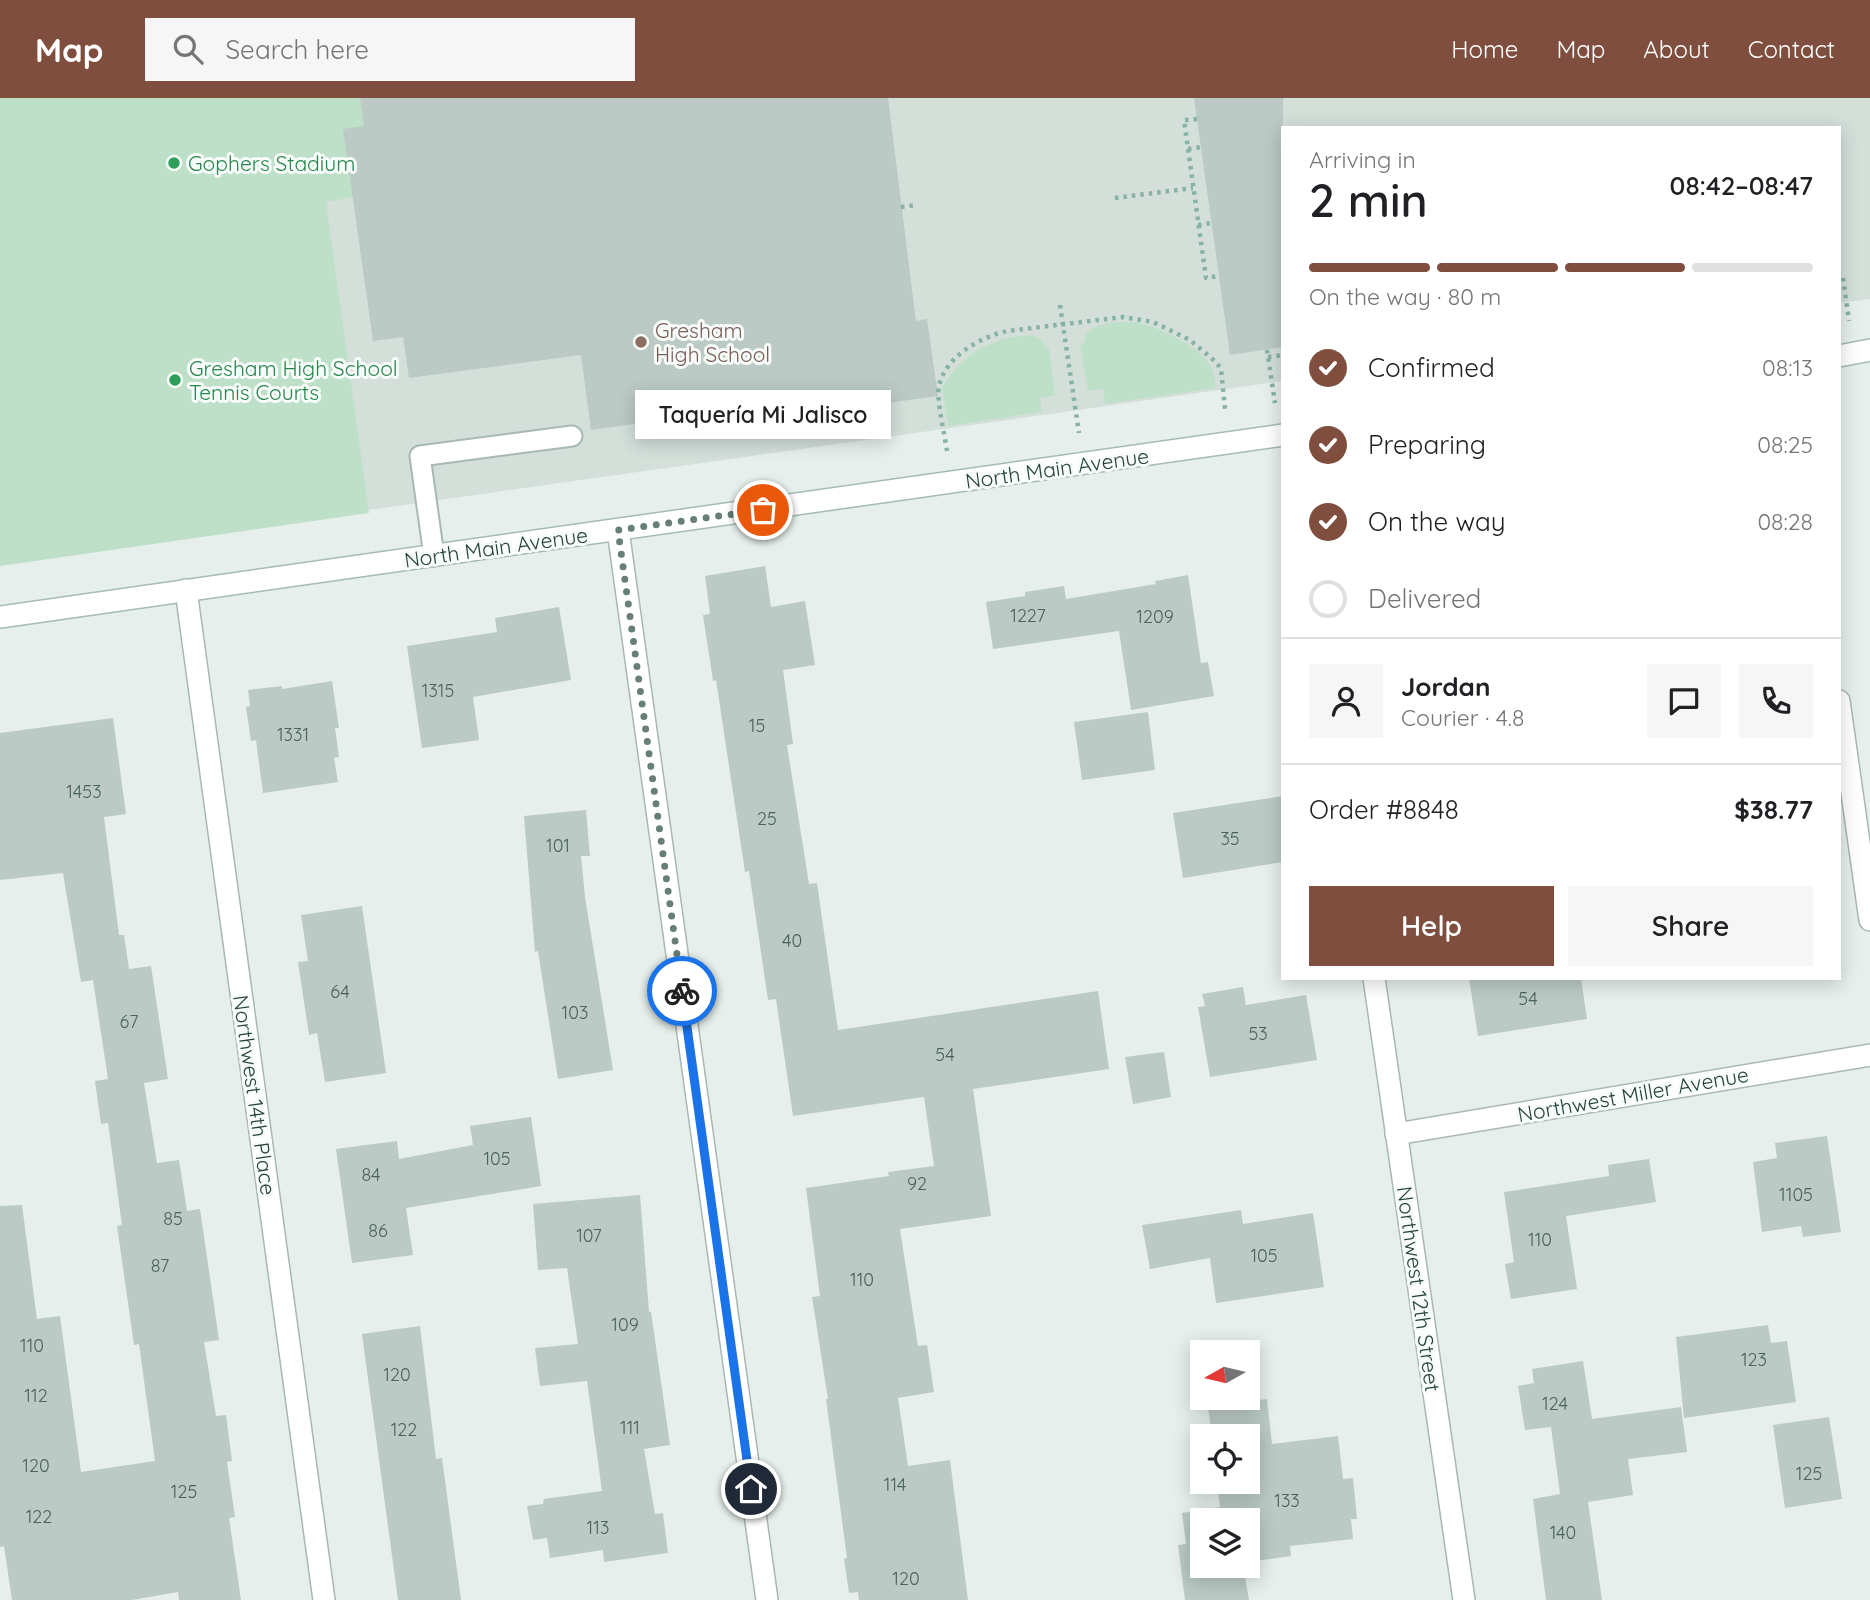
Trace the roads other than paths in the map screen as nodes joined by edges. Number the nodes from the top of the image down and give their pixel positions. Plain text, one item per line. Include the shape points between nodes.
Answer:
1 (1281, 435) edge
2 (572, 436) dead end
3 (618, 530) junction
4 (433, 556) junction
5 (186, 590) junction
6 (0, 617) edge
7 (1841, 715) edge
8 (1870, 920) edge
9 (1374, 980) edge
10 (1870, 1055) edge
11 (1396, 1134) junction
12 (324, 1600) edge
13 (767, 1600) edge
14 (1464, 1600) edge

1 - 3 street, North Main Avenue
2 - 4 lane via 420,456
3 - 4 street, North Main Avenue
3 - 13 street
4 - 5 street, North Main Avenue
5 - 6 street, North Main Avenue
5 - 12 street, Northwest 14th Place
7 - 8 street
9 - 11 street, Northwest 12th Street
10 - 11 street, Northwest Miller Avenue
11 - 14 street, Northwest 12th Street

